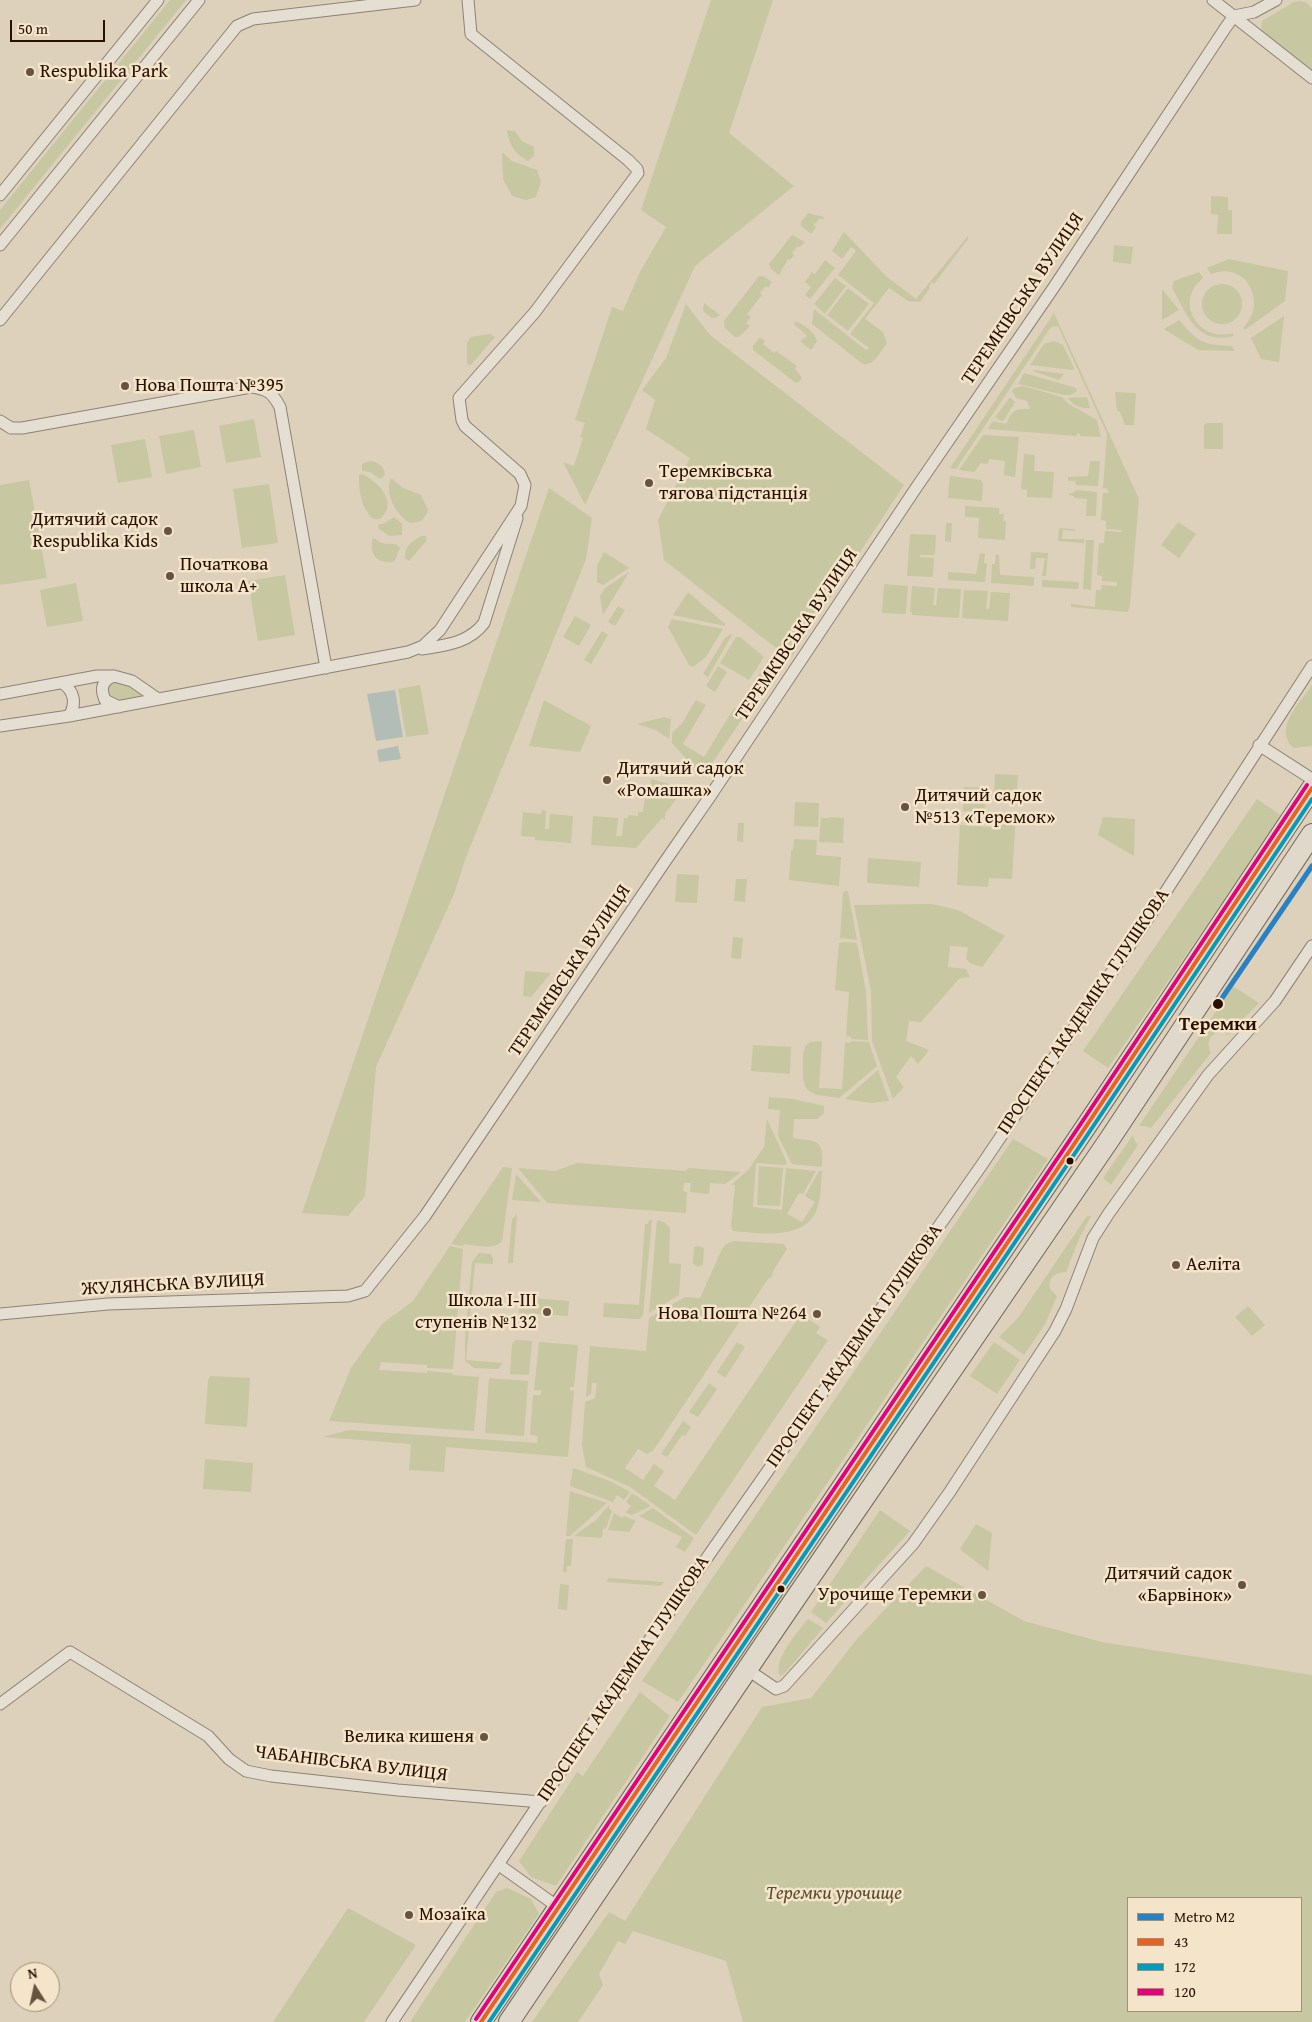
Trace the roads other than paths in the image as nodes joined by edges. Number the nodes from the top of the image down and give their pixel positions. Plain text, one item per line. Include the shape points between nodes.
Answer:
1 (158, 0) edge
2 (199, 0) edge
3 (415, 0) edge
4 (468, 0) edge
5 (1213, 0) edge
6 (1276, 0) edge
7 (1234, 16) junction
8 (1312, 78) edge
9 (0, 195) edge
10 (0, 245) edge
11 (0, 320) edge
12 (0, 421) edge
13 (521, 506) junction
14 (408, 652) junction
15 (1312, 666) edge
16 (326, 668) junction
17 (114, 676) junction
18 (62, 683) junction
19 (0, 694) edge
20 (158, 699) junction
21 (119, 707) junction
22 (69, 716) junction
23 (0, 726) edge
24 (1259, 745) junction
25 (1312, 779) edge
26 (1312, 788) edge
27 (1312, 834) edge
28 (1312, 946) edge
29 (348, 1296) joint
30 (0, 1314) edge
31 (748, 1670) junction
32 (0, 1704) edge
33 (541, 1802) junction
34 (499, 1865) junction
35 (558, 1907) junction
36 (392, 2022) edge
37 (480, 2022) edge
38 (509, 2022) edge

1 - 9 street
2 - 10 street
3 - 11 street via 253,19 237,26
4 - 13 street via 471,34 628,160 638,173 535,312 459,398 465,426 516,468 525,485
5 - 7 street
6 - 7 street via 1254,12
7 - 8 street
7 - 29 street, ТЕРЕМКІВСЬКА ВУЛИЦЯ via 425,1216 365,1291
12 - 16 street via 11,428 251,387 264,389 275,397 280,407
13 - 14 street via 440,630 423,646
13 - 14 street via 489,611 477,632 462,640
14 - 16 street
15 - 24 street, ПРОСПЕКТ АКАДЕМІКА ГЛУШКОВА
16 - 20 street
17 - 18 street
17 - 20 street via 132,681
17 - 21 street via 106,680 101,692 105,700
18 - 19 street
18 - 22 street via 73,693 74,707
20 - 21 street
21 - 22 street
22 - 23 street
24 - 25 street
24 - 33 street, ПРОСПЕКТ АКАДЕМІКА ГЛУШКОВА via 1159,902 981,1166 696,1573
26 - 35 highway
27 - 31 highway via 1109,1140
28 - 31 street via 1275,1001 1208,1075 1092,1238 1055,1331 913,1544 784,1686 776,1689
29 - 30 street, ЖУЛЯНСЬКА ВУЛИЦЯ via 108,1304
31 - 38 highway
32 - 33 street, ЧАБАНІВСЬКА ВУЛИЦЯ via 70,1652 208,1736 229,1759 246,1771 398,1790
33 - 34 street, ПРОСПЕКТ АКАДЕМІКА ГЛУШКОВА
34 - 35 street
34 - 36 street, ПРОСПЕКТ АКАДЕМІКА ГЛУШКОВА
35 - 37 highway

